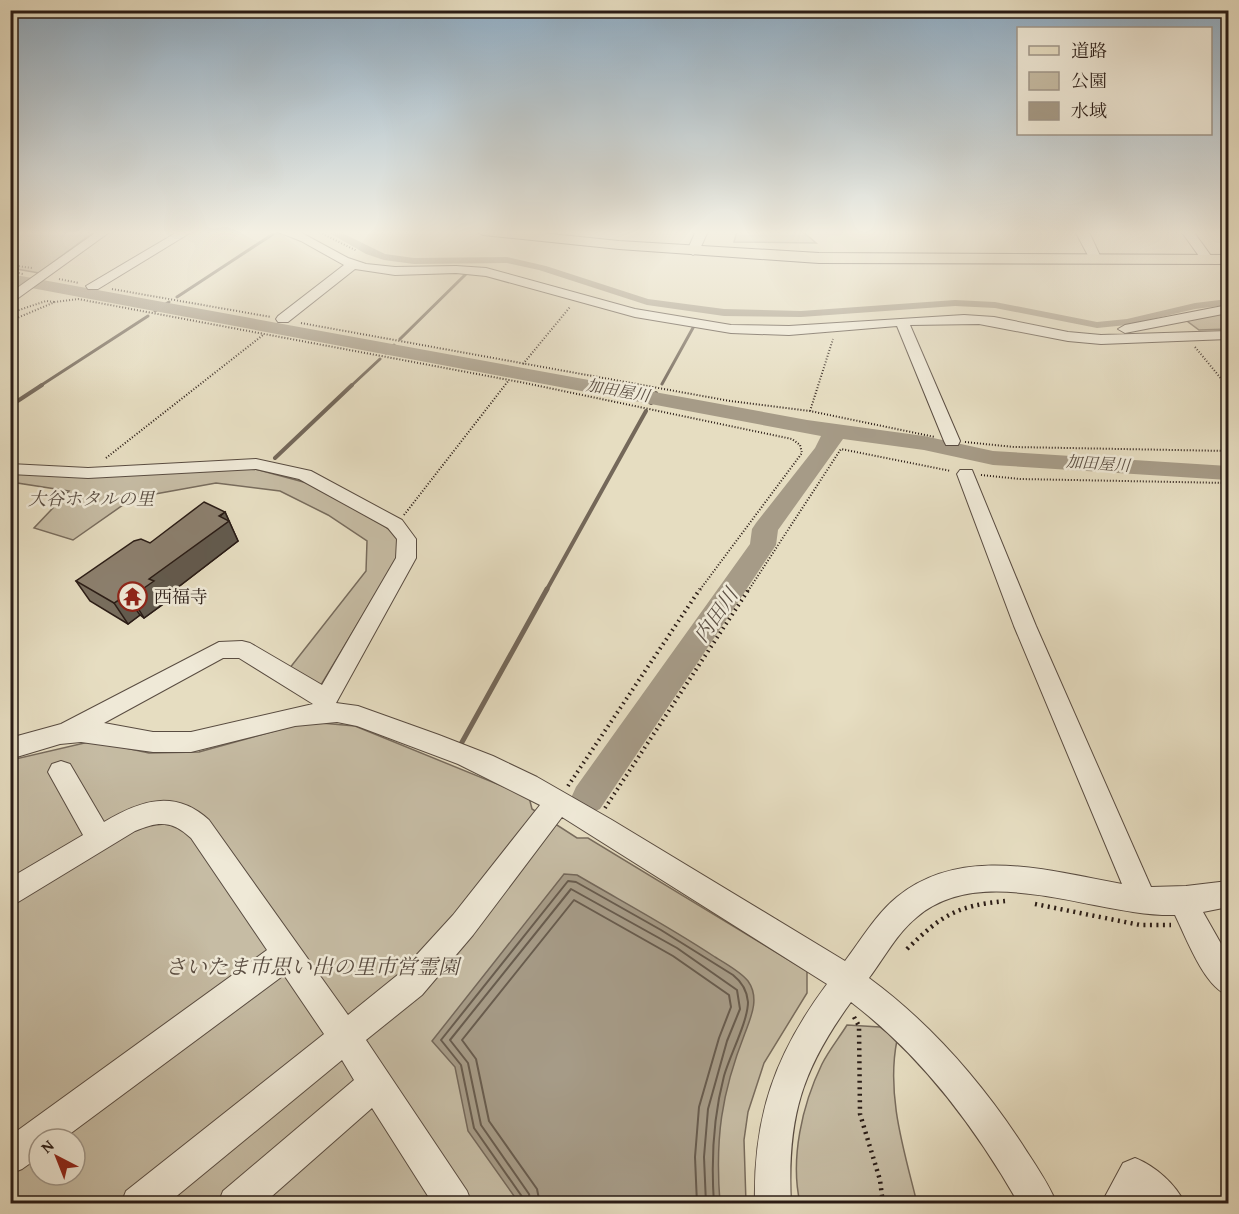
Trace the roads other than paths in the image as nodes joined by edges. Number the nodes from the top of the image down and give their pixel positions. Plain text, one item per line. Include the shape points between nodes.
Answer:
1 (22, 288) edge
2 (321, 288) edge
3 (545, 288) edge
4 (10, 300) edge
5 (1228, 309) edge
6 (283, 319) dead end
7 (902, 322) junction
8 (1103, 330) dead end
9 (1228, 335) edge
10 (952, 441) road end
11 (11, 469) edge
12 (966, 474) road end
13 (324, 706) junction
14 (63, 734) junction
15 (10, 749) edge
16 (61, 772) dead end
17 (575, 814) junction
18 (100, 839) junction
19 (10, 894) edge
20 (1228, 894) edge
21 (1143, 900) junction
22 (1188, 911) junction
23 (287, 954) junction
24 (1228, 980) edge
25 (849, 981) junction
26 (345, 1037) junction
27 (375, 1084) junction
28 (10, 1157) edge
29 (444, 1199) edge
30 (139, 1203) edge
31 (236, 1203) edge
32 (773, 1203) edge
33 (1039, 1203) edge
34 (1119, 1203) edge
35 (1167, 1203) edge

1 - 4 street
2 - 6 street
3 - 7 street via 633,312 731,329
5 - 8 street via 1135,328
7 - 9 street via 975,319 1094,339
7 - 10 street
11 - 13 street via 88,473 255,464 304,476 395,524 408,543 406,558
12 - 21 street via 1025,626
13 - 14 street via 180,743 89,731
13 - 14 street via 242,649 219,650
13 - 17 street via 502,772
14 - 15 street
16 - 18 street
17 - 25 street
17 - 26 street via 463,925 411,984
18 - 19 street
18 - 23 street via 151,812 188,818 200,829
20 - 22 street
21 - 22 street
21 - 25 street via 1007,879 973,879 940,888 901,912
22 - 24 street
23 - 26 street
23 - 28 street
25 - 32 street via 815,1028 787,1084 774,1136
25 - 33 street via 885,1009 948,1071 1012,1156
26 - 27 street
26 - 30 street
27 - 29 street
27 - 31 street
34 - 35 street via 1135,1175

